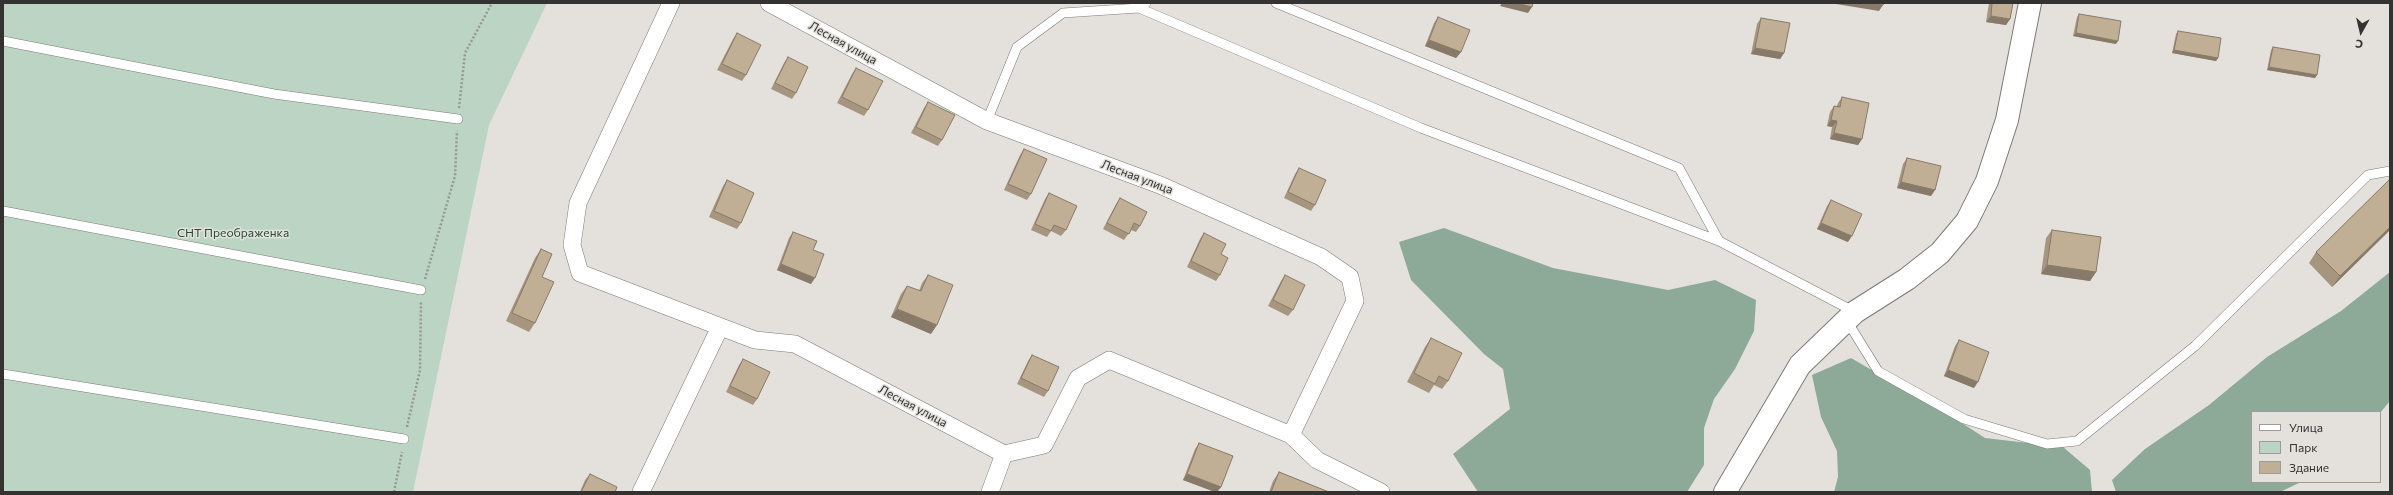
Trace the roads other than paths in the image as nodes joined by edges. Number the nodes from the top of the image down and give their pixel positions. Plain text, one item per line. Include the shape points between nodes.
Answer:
1 (671, 3) edge
2 (770, 3) edge
3 (1276, 3) edge
4 (2030, 3) edge
5 (1142, 6) edge
6 (3, 42) edge
7 (458, 119) road end
8 (987, 121) junction
9 (2390, 171) edge
10 (3, 211) edge
11 (1719, 241) junction
12 (421, 290) road end
13 (1851, 316) junction
14 (720, 327) junction
15 (3, 374) edge
16 (1291, 435) junction
17 (404, 439) road end
18 (1004, 454) junction
19 (640, 492) edge
20 (990, 492) edge
21 (1381, 492) edge
22 (1725, 492) edge

1 - 14 street, Лесная улица via 578,203 572,245 580,273
2 - 8 street, Лесная улица
3 - 11 lane via 1679,168
4 - 13 street via 2004,127 1987,181 1967,221 1940,253 1907,279
5 - 8 lane via 1063,13 1017,47
5 - 11 lane via 1421,128
6 - 7 lane via 274,94
8 - 16 street, Лесная улица via 1160,185 1321,257 1350,277 1355,301
9 - 13 lane via 2368,175 2195,346 2077,441 2047,444 1964,419 1878,370
10 - 12 lane
11 - 13 lane
13 - 22 street via 1800,365
14 - 18 street, Лесная улица via 755,340 795,344
14 - 19 street
15 - 17 lane
16 - 18 street via 1109,360 1078,378 1044,445
16 - 21 street via 1317,460
18 - 20 street

